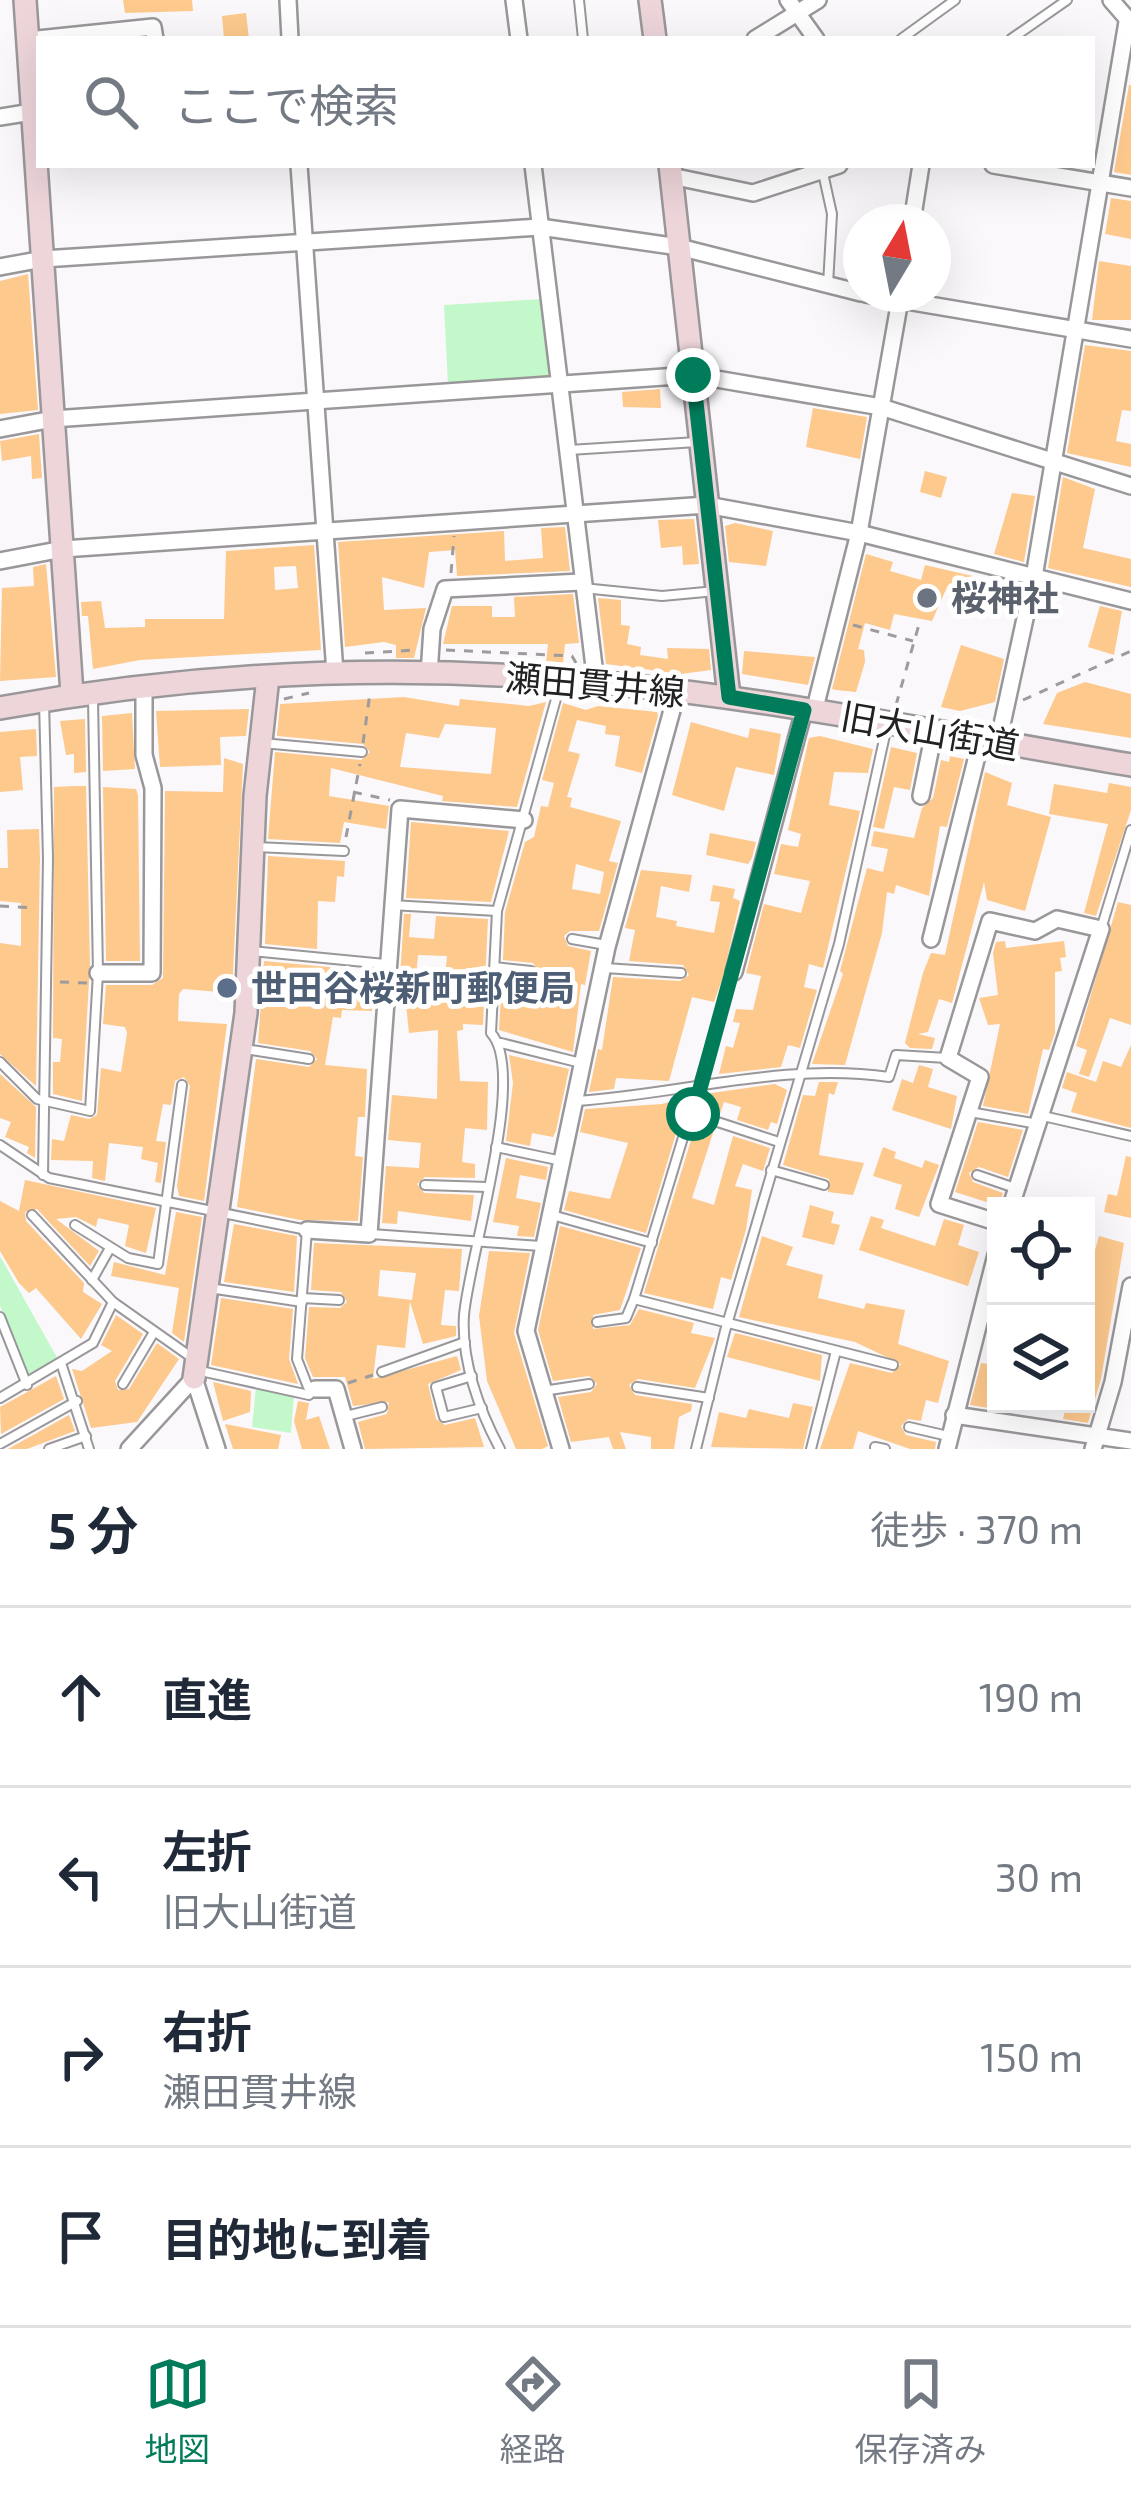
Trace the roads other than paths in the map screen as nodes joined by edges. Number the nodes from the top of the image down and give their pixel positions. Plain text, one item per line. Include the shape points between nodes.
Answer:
1 (26, 0) edge
2 (288, 0) edge
3 (514, 0) edge
4 (579, 0) edge
5 (650, 0) edge
6 (788, 0) edge
7 (818, 0) edge
8 (955, 0) edge
9 (1067, 0) edge
10 (1111, 0) edge
11 (797, 16) junction
12 (1129, 22) edge
13 (66, 36) edge
14 (154, 36) edge
15 (290, 36) edge
16 (519, 36) edge
17 (583, 36) edge
18 (655, 36) edge
19 (760, 36) edge
20 (813, 36) edge
21 (905, 36) edge
22 (1015, 36) edge
23 (36, 39) edge
24 (28, 40) junction
25 (36, 111) edge
26 (0, 117) edge
27 (39, 168) edge
28 (299, 168) edge
29 (533, 168) edge
30 (921, 168) edge
31 (1023, 168) edge
32 (831, 169) edge
33 (671, 170) edge
34 (1100, 183) junction
35 (1131, 188) edge
36 (915, 204) edge
37 (540, 227) junction
38 (304, 242) junction
39 (679, 247) junction
40 (43, 260) junction
41 (0, 267) edge
42 (827, 287) junction
43 (843, 290) edge
44 (951, 307) edge
45 (897, 312) edge
46 (1076, 330) junction
47 (1131, 339) edge
48 (693, 375) junction
49 (559, 384) junction
50 (314, 402) junction
51 (881, 407) junction
52 (53, 419) junction
53 (0, 429) edge
54 (701, 442) junction
55 (567, 450) junction
56 (1053, 462) junction
57 (1131, 486) edge
58 (707, 505) junction
59 (574, 515) junction
60 (323, 532) junction
61 (859, 533) junction
62 (63, 549) junction
63 (0, 561) edge
64 (1034, 577) junction
65 (582, 585) junction
66 (718, 590) junction
67 (1131, 601) edge
68 (562, 673) junction
69 (335, 674) junction
70 (429, 674) junction
71 (268, 677) junction
72 (596, 683) junction
73 (144, 686) junction
74 (677, 692) junction
75 (83, 693) junction
76 (729, 697) junction
77 (44, 700) junction
78 (0, 708) edge
79 (809, 711) junction
80 (892, 716) junction
81 (934, 732) junction
82 (989, 741) junction
83 (260, 743) junction
84 (362, 752) road end
85 (1131, 766) edge
86 (921, 796) dead end
87 (524, 820) junction
88 (1131, 830) edge
89 (254, 847) junction
90 (344, 850) road end
91 (389, 905) junction
92 (497, 911) junction
93 (1101, 929) junction
94 (572, 939) dead end
95 (931, 939) dead end
96 (608, 946) junction
97 (252, 951) junction
98 (385, 964) junction
99 (495, 967) junction
100 (602, 968) junction
101 (532, 971) dead end
102 (734, 972) joint
103 (681, 973) dead end
104 (98, 979) junction
105 (501, 1043) junction
106 (242, 1048) junction
107 (309, 1058) dead end
108 (948, 1058) junction
109 (0, 1062) edge
110 (583, 1063) junction
111 (801, 1076) junction
112 (704, 1082) junction
113 (182, 1085) dead end
114 (44, 1101) junction
115 (577, 1101) junction
116 (969, 1111) junction
117 (693, 1114) junction
118 (1040, 1120) junction
119 (1131, 1136) edge
120 (779, 1142) junction
121 (0, 1145) edge
122 (496, 1147) junction
123 (564, 1162) junction
124 (771, 1170) junction
125 (43, 1175) junction
126 (977, 1175) dead end
127 (424, 1185) dead end
128 (824, 1185) dead end
129 (487, 1187) junction
130 (1017, 1189) junction
131 (1014, 1197) edge
132 (168, 1202) junction
133 (221, 1211) junction
134 (32, 1215) dead end
135 (552, 1215) junction
136 (987, 1219) edge
137 (74, 1225) dead end
138 (308, 1230) junction
139 (369, 1234) junction
140 (476, 1240) junction
141 (652, 1243) junction
142 (544, 1246) junction
143 (110, 1248) junction
144 (92, 1280) junction
145 (1131, 1286) edge
146 (209, 1288) junction
147 (987, 1289) edge
148 (634, 1299) junction
149 (302, 1300) junction
150 (338, 1300) dead end
151 (113, 1302) junction
152 (0, 1317) edge
153 (597, 1322) dead end
154 (728, 1323) junction
155 (154, 1332) junction
156 (465, 1342) junction
157 (836, 1351) junction
158 (892, 1365) dead end
159 (62, 1366) junction
160 (195, 1370) junction
161 (382, 1372) road end
162 (472, 1376) junction
163 (123, 1384) dead end
164 (589, 1384) dead end
165 (26, 1385) junction
166 (638, 1387) dead end
167 (315, 1388) junction
168 (542, 1391) junction
169 (0, 1398) edge
170 (709, 1398) junction
171 (76, 1401) junction
172 (382, 1407) dead end
173 (482, 1408) junction
174 (954, 1415) junction
175 (346, 1416) junction
176 (909, 1426) dead end
177 (86, 1436) junction
178 (1131, 1441) edge
179 (1095, 1442) edge
180 (948, 1443) edge
181 (0, 1444) edge
182 (50, 1449) edge
183 (88, 1449) edge
184 (129, 1449) edge
185 (218, 1449) edge
186 (353, 1449) edge
187 (500, 1449) edge
188 (562, 1449) edge
189 (696, 1449) edge
190 (811, 1449) edge

1 - 24 street
2 - 15 street
3 - 16 street
4 - 17 lane
5 - 18 street
6 - 11 street
7 - 11 street
8 - 21 lane
9 - 22 lane
10 - 12 street
11 - 19 street
11 - 20 street
12 - 34 street
13 - 14 street via 153,27
23 - 24 street
24 - 25 street
25 - 26 street
27 - 40 street
28 - 38 street
29 - 37 street
30 - 36 street
31 - 34 street
32 - 33 street via 753,193
32 - 42 lane
33 - 39 street, 瀬田貫井線
34 - 35 street
34 - 46 street
37 - 38 street
37 - 39 street
37 - 49 street
38 - 40 street
38 - 50 street
39 - 42 street
39 - 48 street, 瀬田貫井線
40 - 41 street
40 - 52 street
42 - 43 street
44 - 46 street
45 - 51 street
46 - 47 street
46 - 56 street
48 - 49 street
48 - 51 street
48 - 54 street, 瀬田貫井線
49 - 50 street
49 - 55 street
50 - 52 street
50 - 60 street
51 - 56 street
51 - 61 street
52 - 53 street
52 - 62 street
54 - 55 lane
54 - 58 street, 瀬田貫井線
55 - 59 street
56 - 57 street
56 - 64 street
58 - 59 street
58 - 61 street
58 - 66 street, 瀬田貫井線
59 - 60 street
59 - 65 street
60 - 62 street
60 - 69 street
61 - 64 street
61 - 79 street
62 - 63 street
62 - 75 street
64 - 67 street
64 - 82 street
65 - 66 lane via 662,596
65 - 70 street via 445,590 431,629
65 - 72 street
66 - 76 street, 瀬田貫井線
68 - 70 street, 瀬田貫井線
68 - 72 street, 瀬田貫井線
68 - 87 lane
69 - 70 street, 瀬田貫井線
69 - 71 street, 瀬田貫井線
71 - 73 street, 瀬田貫井線
71 - 83 street
72 - 74 street, 瀬田貫井線
73 - 75 street, 瀬田貫井線
73 - 104 street via 144,755 153,788 152,973
74 - 76 street, 瀬田貫井線
74 - 96 street
75 - 77 street, 瀬田貫井線
75 - 104 lane
76 - 79 street, 旧大山街道
77 - 78 street, 瀬田貫井線
77 - 114 lane
79 - 80 street, 旧大山街道
79 - 102 street
80 - 81 street, 旧大山街道
80 - 111 lane
81 - 82 street, 旧大山街道
81 - 86 street
82 - 85 street, 旧大山街道
82 - 95 street
83 - 84 lane
83 - 89 street
87 - 91 street via 400,809
87 - 92 lane
88 - 93 lane
89 - 90 lane
89 - 97 street
91 - 92 lane
91 - 98 street
92 - 99 lane
93 - 108 street via 1057,919 1035,931 990,922
93 - 118 street
94 - 96 lane
96 - 100 street
97 - 98 lane
97 - 106 street
98 - 139 street
99 - 101 lane
99 - 105 lane via 491,1033
100 - 103 lane
100 - 110 street
102 - 112 lane
104 - 114 lane via 90,1111
105 - 110 lane
105 - 122 lane
106 - 107 lane
106 - 133 street
108 - 111 lane via 896,1055 889,1077
108 - 116 street via 980,1077
109 - 114 lane
110 - 115 street
111 - 112 lane
111 - 120 lane
112 - 115 lane
112 - 117 lane
113 - 132 lane
114 - 125 lane
115 - 123 street
116 - 118 lane
116 - 136 street via 939,1204
117 - 120 lane
117 - 141 lane
118 - 119 lane
118 - 130 street
120 - 124 lane
121 - 125 lane
122 - 123 lane
122 - 129 lane
123 - 135 street
124 - 128 lane
124 - 154 lane
125 - 132 lane
126 - 130 lane
127 - 129 lane
129 - 140 lane
130 - 131 street
132 - 133 lane
132 - 143 lane via 158,1264
133 - 138 lane
133 - 146 street
134 - 144 lane
135 - 141 lane
135 - 142 street
137 - 143 lane
138 - 139 street
138 - 149 lane
139 - 140 lane
140 - 142 lane
140 - 156 lane
141 - 148 lane
142 - 168 street via 526,1330
143 - 144 lane
144 - 151 lane
145 - 179 street
146 - 149 lane
146 - 160 street
147 - 174 street
148 - 153 lane via 626,1318
148 - 154 lane
149 - 150 lane
149 - 167 lane via 297,1359
151 - 155 lane
151 - 159 lane via 93,1343
152 - 165 lane
154 - 157 lane
154 - 170 lane
155 - 160 lane
155 - 163 lane
156 - 161 lane
156 - 162 lane
157 - 158 lane
157 - 190 lane
159 - 165 lane
159 - 171 lane
160 - 167 lane via 309,1395
160 - 184 street
160 - 185 street
162 - 173 lane
162 - 173 lane via 436,1387 444,1418
164 - 168 lane
165 - 169 lane
166 - 170 lane
167 - 175 street via 337,1389
168 - 188 street
170 - 189 lane
171 - 177 lane
171 - 181 lane
172 - 175 lane
173 - 187 lane
174 - 179 street
174 - 180 street
175 - 186 street
176 - 180 lane
177 - 182 lane
177 - 183 lane
178 - 179 street

